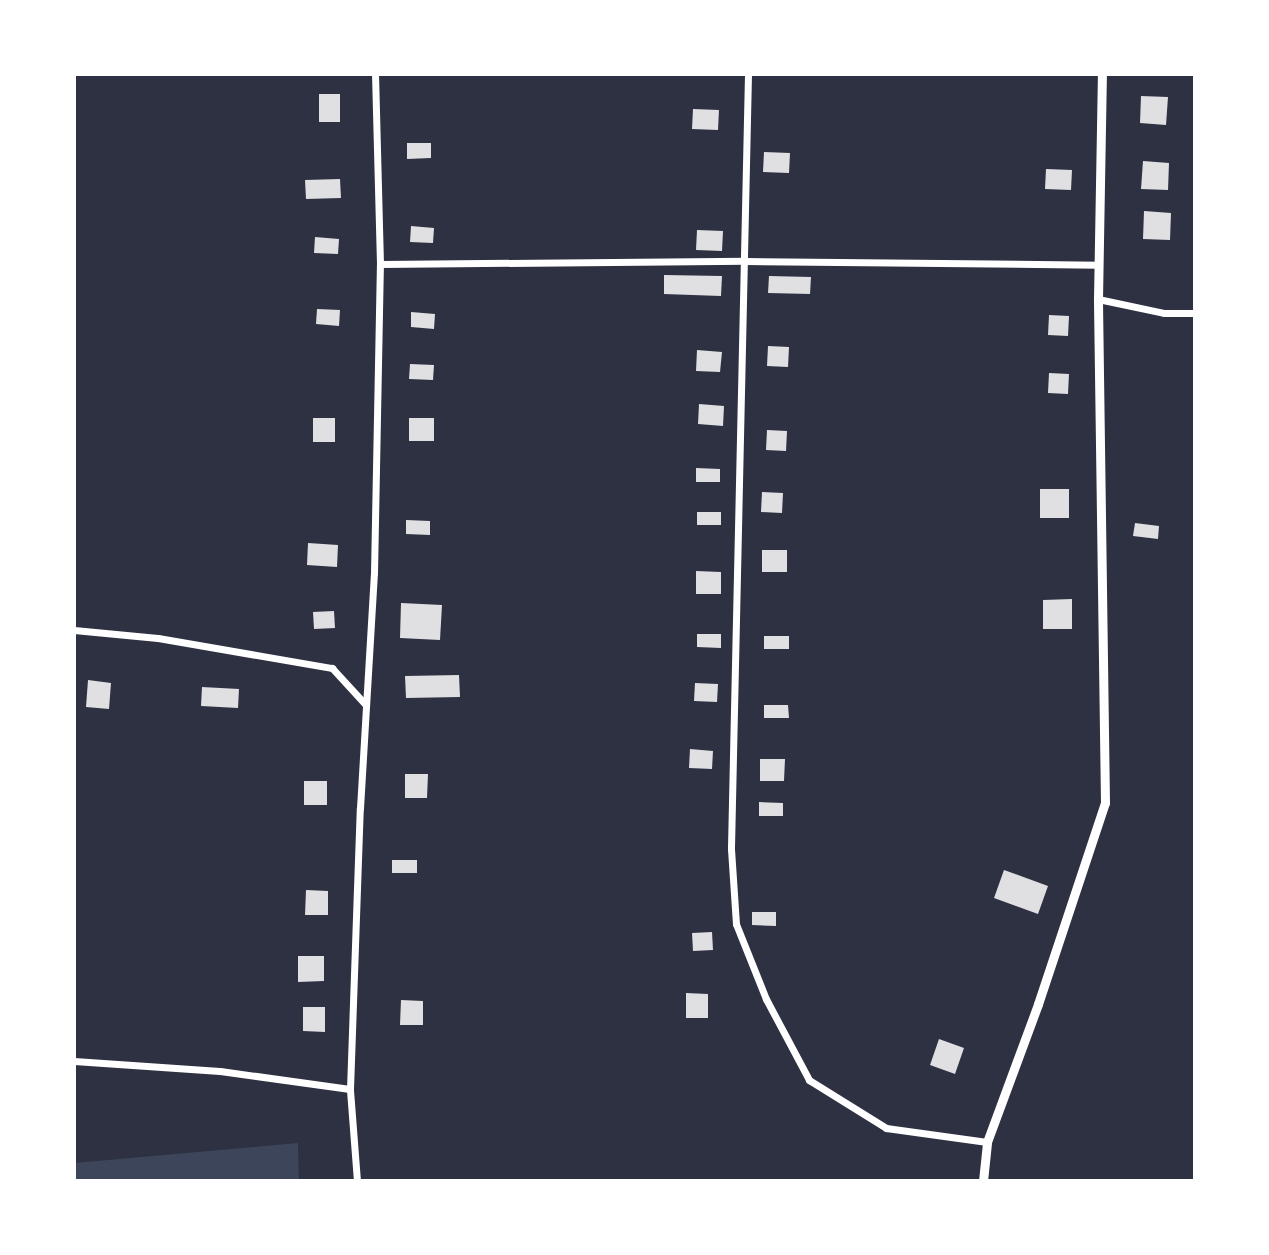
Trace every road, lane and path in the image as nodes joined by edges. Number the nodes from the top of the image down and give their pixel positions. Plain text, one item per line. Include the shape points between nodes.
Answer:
1 (375, 74) edge
2 (748, 74) edge
3 (1102, 74) edge
4 (746, 261) junction
5 (380, 264) junction
6 (1099, 265) junction
7 (1098, 299) junction
8 (1195, 313) edge
9 (74, 630) edge
10 (366, 705) junction
11 (74, 1061) edge
12 (350, 1089) junction
13 (987, 1142) junction
14 (357, 1181) edge
15 (983, 1181) edge

1 - 5 street
2 - 4 street
3 - 6 street
4 - 5 street
4 - 6 street
4 - 13 street via 731,849 736,924 766,999 809,1080 886,1128
5 - 10 street
6 - 7 street
7 - 8 street via 1164,313
7 - 13 street via 1105,803
9 - 10 street via 158,638 332,668
10 - 12 street
11 - 12 street via 220,1071
12 - 14 street
13 - 15 street

